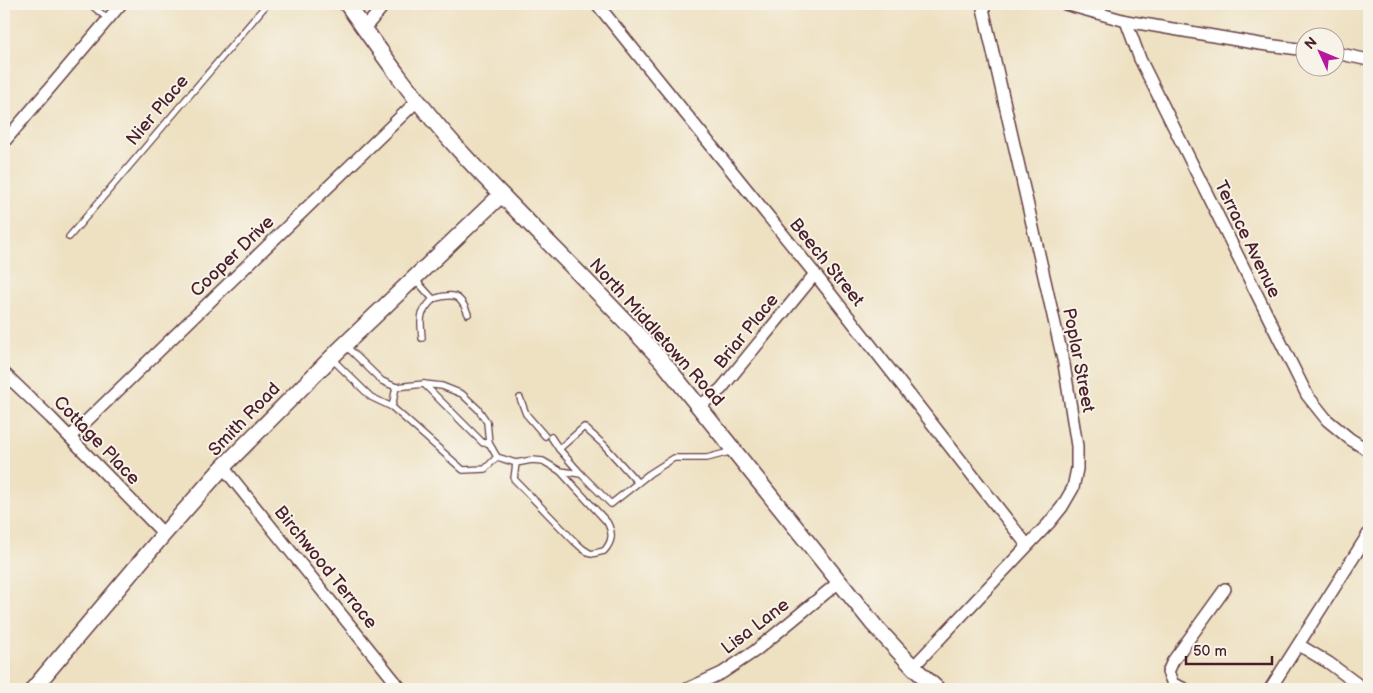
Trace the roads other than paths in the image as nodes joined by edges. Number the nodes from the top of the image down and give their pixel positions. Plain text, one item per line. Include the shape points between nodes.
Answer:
1 (90, 4) edge
2 (121, 4) edge
3 (267, 4) edge
4 (347, 4) edge
5 (385, 4) edge
6 (596, 4) edge
7 (982, 4) edge
8 (1065, 4) edge
9 (108, 19) junction
10 (1126, 21) junction
11 (364, 28) junction
12 (1296, 49) edge
13 (1346, 55) edge
14 (1369, 60) edge
15 (418, 100) junction
16 (4, 142) edge
17 (501, 195) junction
18 (69, 237) dead end
19 (814, 274) junction
20 (414, 278) junction
21 (433, 299) junction
22 (468, 314) dead end
23 (422, 338) dead end
24 (345, 345) junction
25 (331, 358) junction
26 (4, 373) edge
27 (424, 384) junction
28 (396, 387) junction
29 (520, 398) dead end
30 (700, 406) junction
31 (392, 407) junction
32 (70, 437) junction
33 (489, 443) junction
34 (559, 449) junction
35 (735, 451) junction
36 (1369, 451) edge
37 (497, 457) junction
38 (516, 463) junction
39 (223, 467) junction
40 (560, 471) junction
41 (580, 474) junction
42 (638, 483) junction
43 (1369, 533) edge
44 (164, 534) junction
45 (1027, 545) junction
46 (839, 582) junction
47 (1225, 589) dead end
48 (1299, 645) junction
49 (912, 667) junction
50 (33, 689) edge
51 (401, 689) edge
52 (687, 689) edge
53 (937, 689) edge
54 (1185, 689) edge
55 (1270, 689) edge
56 (1364, 689) edge

1 - 9 lane
2 - 9 street
3 - 18 lane, Nier Place
4 - 11 street, North Middletown Road
5 - 11 street
6 - 19 street, Beech Street
7 - 45 street, Poplar Street via 1064,364 1077,446 1073,488 1062,507
8 - 10 street
9 - 16 street
10 - 12 street
10 - 36 street, Terrace Avenue via 1140,59 1307,394 1326,420
11 - 15 street, North Middletown Road
13 - 14 street
15 - 17 street, North Middletown Road
15 - 32 street, Cooper Drive
17 - 20 street, Smith Road
17 - 30 street, North Middletown Road via 628,322
19 - 30 street, Briar Place via 721,389
19 - 45 street, Beech Street
20 - 21 lane
20 - 24 street, Smith Road
21 - 22 lane via 447,295 458,297
21 - 23 lane via 420,317
24 - 25 street, Smith Road
24 - 28 lane via 382,381
25 - 31 lane via 371,397
25 - 39 street, Smith Road
26 - 32 street, Cottage Place
27 - 28 lane
27 - 33 lane via 483,443
27 - 33 lane via 442,386 462,394 486,422
28 - 31 lane
29 - 34 lane via 526,414
30 - 35 street, North Middletown Road
31 - 37 lane via 463,470 485,469
32 - 44 street, Cottage Place
33 - 37 lane
34 - 41 lane
34 - 42 lane via 584,427
35 - 42 lane via 707,458 674,458
35 - 46 street, North Middletown Road
37 - 38 lane
38 - 40 lane via 543,461
38 - 40 lane via 514,479 574,541 591,554 604,551 612,531
39 - 44 street, Smith Road
39 - 51 street, Birchwood Terrace
40 - 41 lane
41 - 42 lane via 611,504
43 - 48 street
44 - 50 street, Smith Road
45 - 49 street, Poplar Street
46 - 49 street, North Middletown Road
46 - 52 street, Lisa Lane via 756,650 722,673
47 - 54 street via 1168,672 1173,684
48 - 55 street
48 - 56 street
49 - 53 street, North Middletown Road

